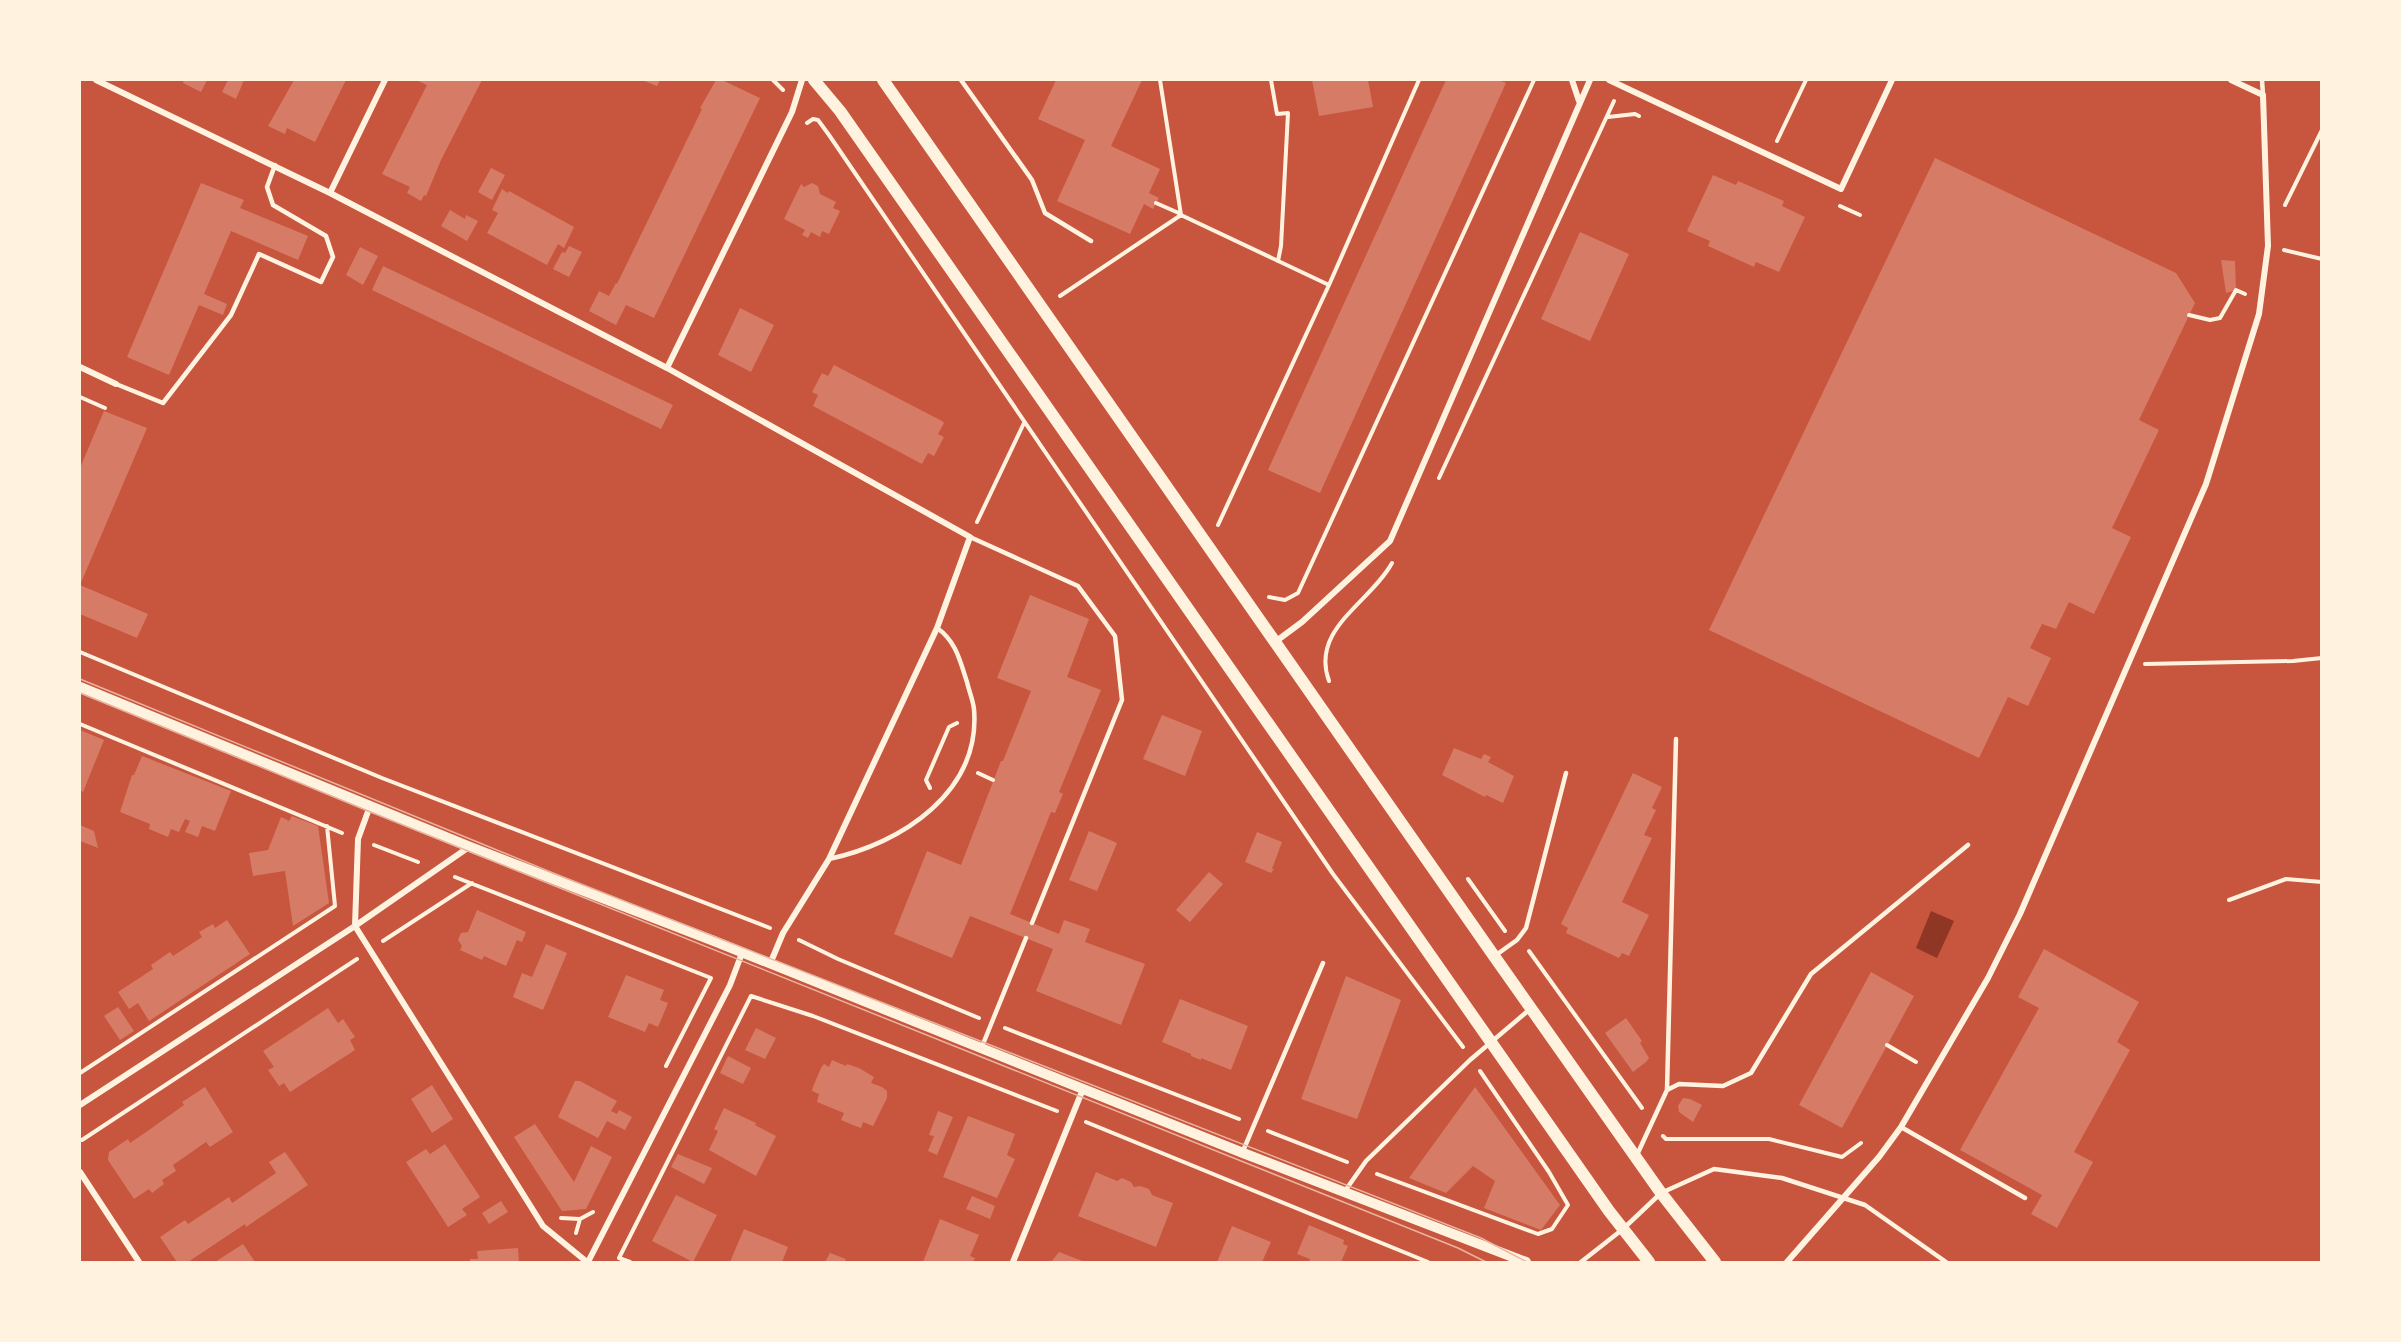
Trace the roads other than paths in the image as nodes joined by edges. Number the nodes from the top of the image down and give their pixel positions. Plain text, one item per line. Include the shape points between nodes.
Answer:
1 (96, 80) edge
2 (385, 80) edge
3 (802, 80) edge
4 (814, 80) edge
5 (883, 80) edge
6 (961, 80) edge
7 (1572, 80) edge
8 (1590, 80) edge
9 (1609, 80) edge
10 (1892, 80) edge
11 (2231, 80) edge
12 (2262, 80) edge
13 (2263, 95) junction
14 (1579, 101) junction
15 (275, 165) junction
16 (330, 193) junction
17 (1091, 241) dead end
18 (80, 367) edge
19 (667, 368) junction
20 (117, 384) joint
21 (970, 537) junction
22 (937, 628) junction
23 (1275, 642) junction
24 (80, 687) edge
25 (1676, 739) dead end
26 (1566, 773) dead end
27 (370, 806) junction
28 (1968, 845) dead end
29 (470, 847) junction
30 (828, 859) junction
31 (1032, 923) dead end
32 (355, 926) junction
33 (1026, 938) dead end
34 (742, 953) junction
35 (1494, 956) junction
36 (1323, 963) dead end
37 (770, 964) junction
38 (1531, 1008) junction
39 (1492, 1042) junction
40 (981, 1049) junction
41 (1083, 1089) junction
42 (1666, 1090) junction
43 (80, 1105) edge
44 (1901, 1127) junction
45 (1243, 1153) junction
46 (1636, 1157) junction
47 (80, 1172) edge
48 (1344, 1192) junction
49 (1661, 1193) junction
50 (1845, 1197) junction
51 (2025, 1198) dead end
52 (1623, 1229) junction
53 (139, 1263) edge
54 (587, 1263) edge
55 (1013, 1263) edge
56 (1526, 1263) edge
57 (1581, 1263) edge
58 (1649, 1263) edge
59 (1715, 1263) edge
60 (1787, 1263) edge
61 (1946, 1263) edge

1 - 15 street
2 - 16 street
3 - 19 street via 792,112
4 - 39 main road via 840,111
5 - 23 main road
6 - 17 lane via 1032,180 1045,213
7 - 14 street
8 - 14 street
9 - 10 street via 1841,189
11 - 13 street
12 - 13 lane
13 - 44 street via 2268,246 2259,314 2206,484 2020,914 1988,978
14 - 23 street via 1390,541
15 - 16 street
15 - 20 lane via 267,187 273,205 326,236 333,257 321,282 259,254 231,315 163,403
16 - 19 street
18 - 20 street
19 - 21 street
21 - 22 street
21 - 31 lane via 1078,586 1115,636 1122,700
22 - 30 street
22 - 30 lane via 947,635 957,653 974,707 971,745 964,766 947,796 923,818 890,838
23 - 35 main road
24 - 27 street
25 - 42 lane
26 - 35 lane via 1526,928 1517,940
27 - 29 street
27 - 32 street via 358,839
28 - 42 lane via 1811,974 1751,1073 1723,1086 1679,1084
29 - 32 street
29 - 34 street
30 - 37 street via 783,933
32 - 43 street
32 - 54 street via 543,1226
33 - 40 lane
34 - 37 street
34 - 54 street via 730,985
35 - 38 main road
36 - 45 lane
37 - 40 street
38 - 39 lane
38 - 46 main road
39 - 48 lane via 1366,1161
39 - 52 main road
40 - 41 street
41 - 45 street
41 - 55 street
42 - 46 lane
44 - 50 street
44 - 51 lane
45 - 48 street
46 - 49 main road
47 - 53 street
48 - 56 street
49 - 50 lane via 1714,1169 1782,1178
49 - 52 lane
49 - 59 main road
50 - 60 street
50 - 61 lane via 1865,1205
52 - 57 lane
52 - 58 main road

